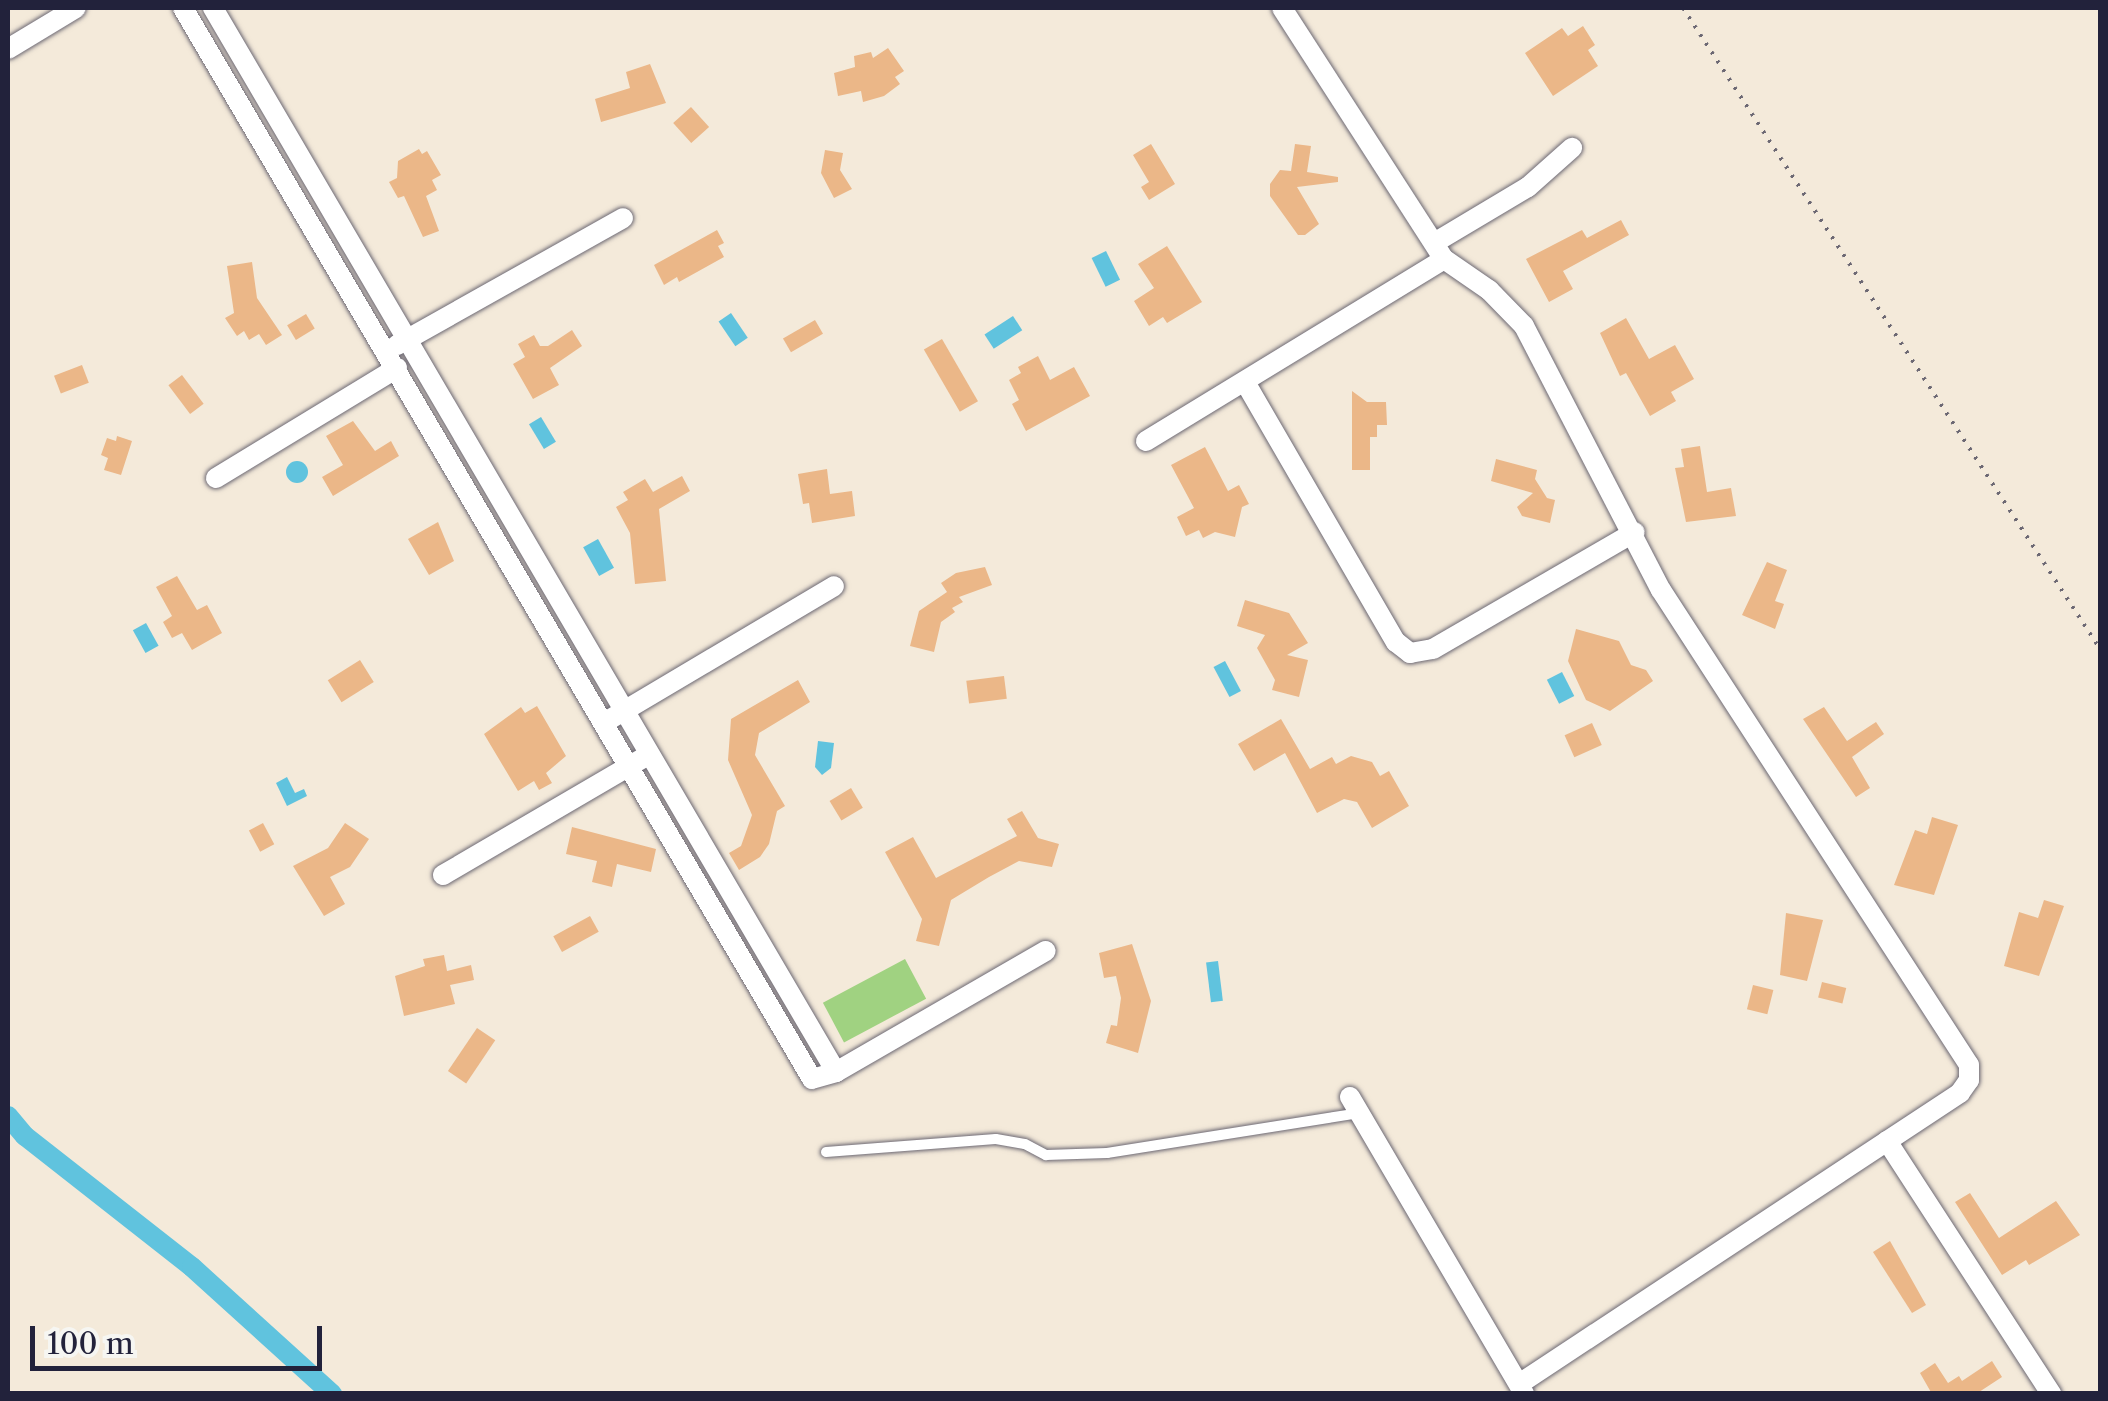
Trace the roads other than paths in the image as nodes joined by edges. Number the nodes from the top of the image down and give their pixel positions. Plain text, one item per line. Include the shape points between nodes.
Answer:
1 (76, 8) edge
2 (184, 8) edge
3 (213, 8) edge
4 (1282, 8) edge
5 (8, 49) edge
6 (1572, 148) dead end
7 (623, 218) dead end
8 (1439, 251) junction
9 (407, 340) junction
10 (392, 360) junction
11 (1245, 382) junction
12 (1146, 440) dead end
13 (216, 478) dead end
14 (1634, 532) junction
15 (834, 586) dead end
16 (615, 716) junction
17 (640, 759) junction
18 (443, 875) dead end
19 (1046, 952) dead end
20 (836, 1072) junction
21 (1355, 1105) joint
22 (1887, 1141) junction
23 (826, 1152) dead end
24 (1522, 1389) edge
25 (2051, 1394) edge

1 - 5 street
2 - 10 street
3 - 9 street
4 - 8 street
6 - 8 street
7 - 9 street
8 - 11 street
8 - 14 street via 1524,326
9 - 10 street
9 - 16 street
10 - 13 street
10 - 16 street
11 - 12 street
11 - 14 street via 1396,642 1410,653 1433,649
14 - 22 street via 1662,590 1969,1065 1960,1093
15 - 16 street
16 - 17 street
17 - 18 street
17 - 20 street
17 - 20 street via 812,1079
19 - 20 street
21 - 23 lane via 1107,1153 1046,1155 996,1139
21 - 24 street
22 - 24 street
22 - 25 street

